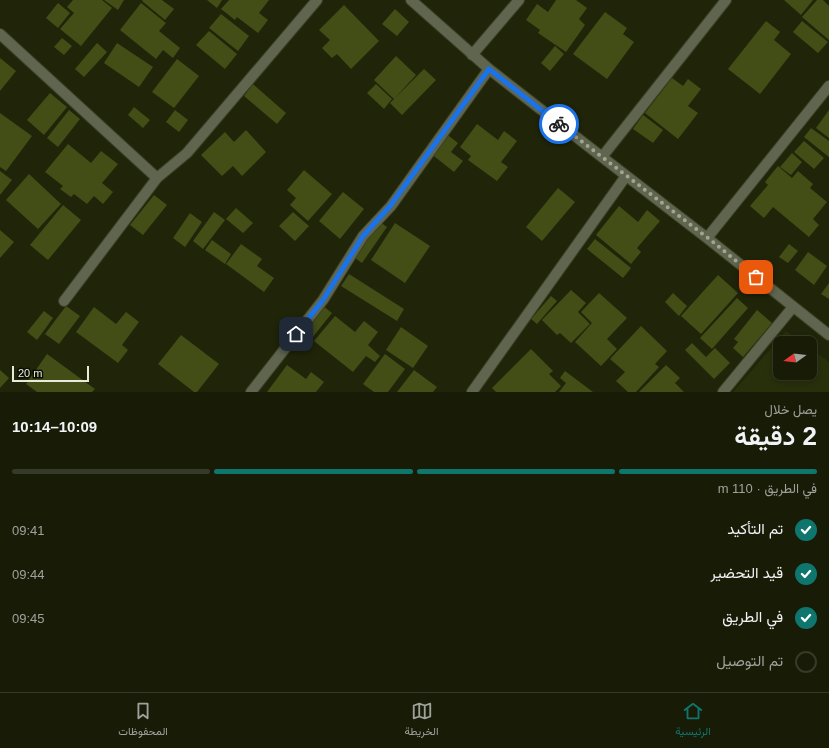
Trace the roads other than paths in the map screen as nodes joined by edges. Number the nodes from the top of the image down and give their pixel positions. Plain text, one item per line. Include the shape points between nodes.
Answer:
1 (317, 0) edge
2 (411, 0) edge
3 (519, 0) edge
4 (726, 0) edge
5 (0, 35) edge
6 (472, 55) junction
7 (489, 69) junction
8 (829, 86) edge
9 (602, 157) junction
10 (626, 176) junction
11 (157, 178) junction
12 (708, 238) junction
13 (64, 301) dead end
14 (793, 307) junction
15 (829, 335) edge
16 (252, 392) edge
17 (472, 392) edge
18 (723, 392) edge

1 - 11 street via 187,153
2 - 6 street
3 - 6 street
4 - 9 street
5 - 11 street
6 - 7 street
7 - 9 street
7 - 16 street via 390,206 363,236 323,300
8 - 12 street
9 - 10 street
10 - 12 street
10 - 17 street
11 - 13 street
12 - 14 street
14 - 15 street
14 - 18 street

